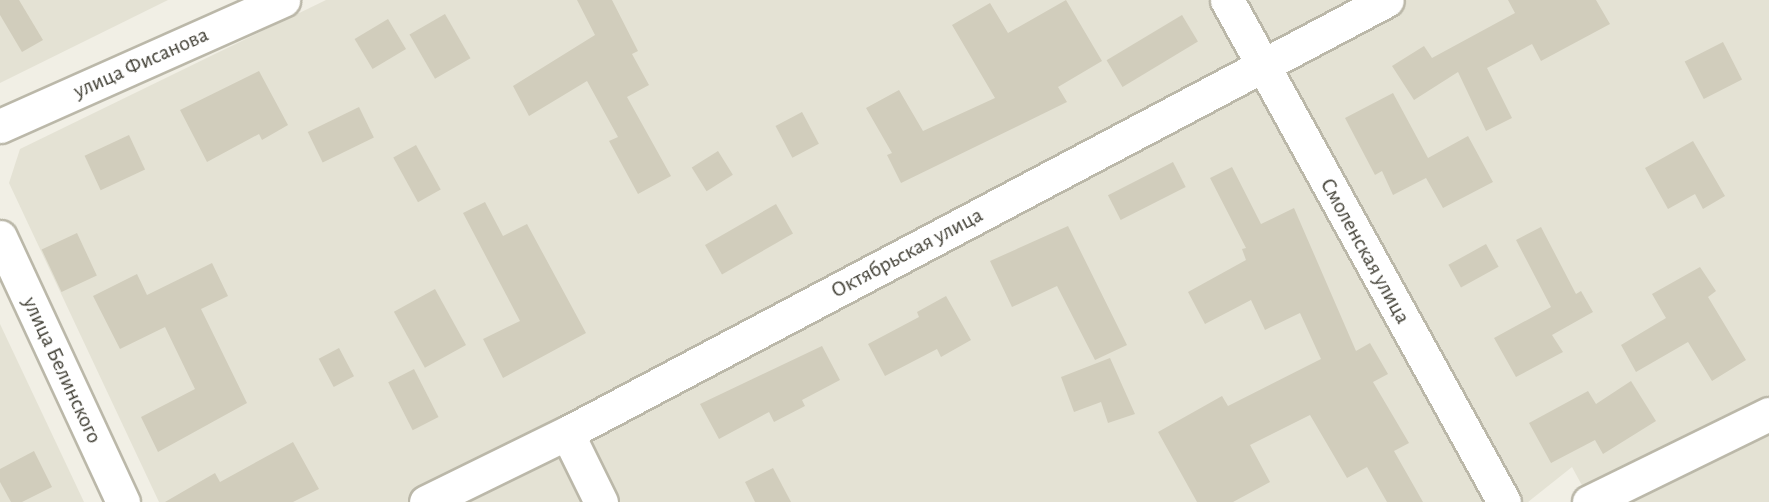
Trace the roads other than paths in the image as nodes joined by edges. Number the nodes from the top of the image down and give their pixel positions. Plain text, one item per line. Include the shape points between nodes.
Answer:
1 (283, 0) edge
2 (1227, 0) edge
3 (1387, 0) edge
4 (1261, 66) junction
5 (0, 126) edge
6 (0, 237) edge
7 (1769, 414) edge
8 (567, 433) junction
9 (123, 502) edge
10 (426, 502) edge
11 (601, 502) edge
12 (1504, 502) edge
13 (1589, 502) edge

1 - 5 street, улица Фисанова
2 - 4 street, Смоленская улица
3 - 4 street, Октябрьская улица
4 - 8 street, Октябрьская улица
4 - 12 street, Смоленская улица
6 - 9 street, улица Белинского
7 - 13 street
8 - 10 street, Октябрьская улица
8 - 11 street

